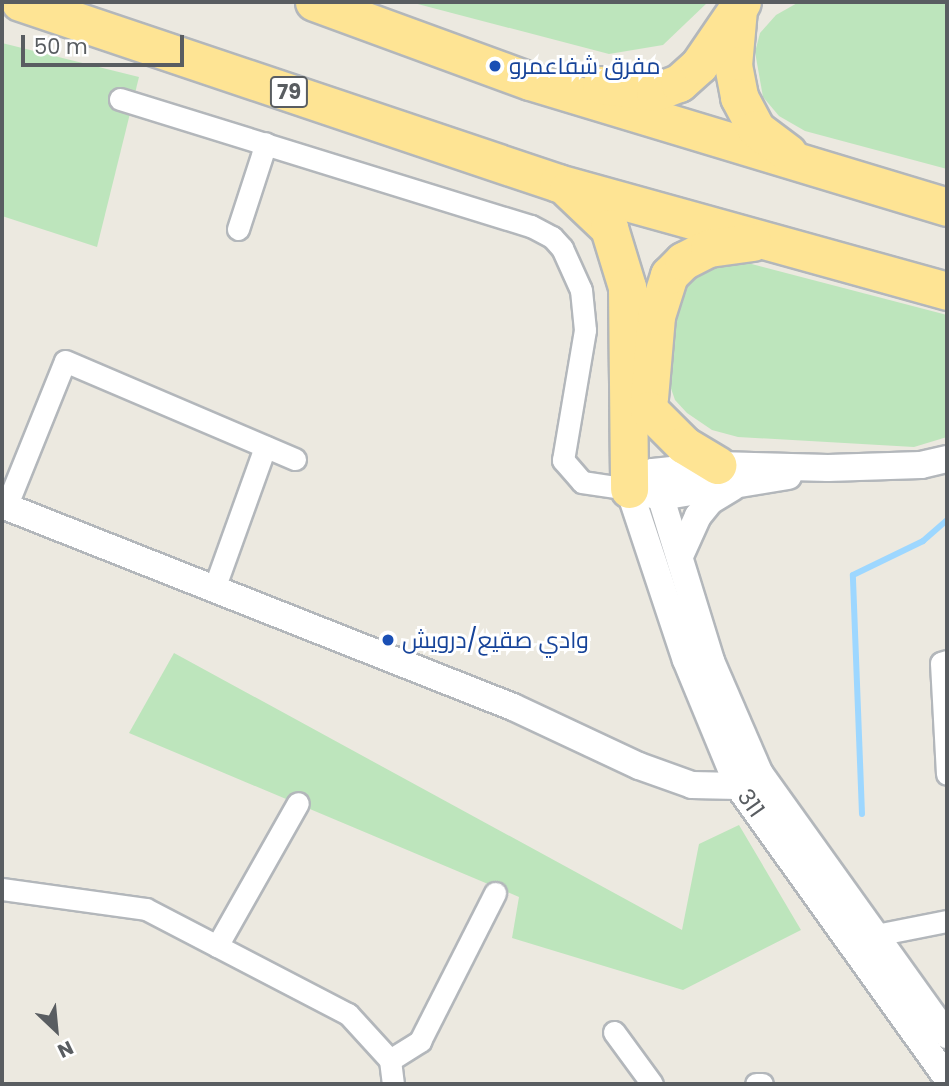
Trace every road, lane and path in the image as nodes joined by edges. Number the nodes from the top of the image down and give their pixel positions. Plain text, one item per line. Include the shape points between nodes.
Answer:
1 (20, 2) edge
2 (314, 2) edge
3 (740, 5) edge
4 (530, 81) junction
5 (120, 99) dead end
6 (266, 143) junction
7 (558, 183) junction
8 (863, 184) junction
9 (947, 207) edge
10 (238, 229) dead end
11 (768, 241) junction
12 (947, 291) edge
13 (649, 410) junction
14 (265, 447) junction
15 (295, 459) dead end
16 (947, 460) edge
17 (727, 475) junction
18 (648, 486) junction
19 (4, 506) edge
20 (680, 556) junction
21 (215, 586) junction
22 (947, 661) edge
23 (947, 774) edge
24 (749, 780) junction
25 (298, 803) dead end
26 (2, 889) edge
27 (495, 893) dead end
28 (947, 921) edge
29 (866, 943) junction
30 (218, 946) junction
31 (614, 1032) dead end
32 (947, 1035) edge
33 (390, 1060) junction
34 (947, 1078) edge
35 (393, 1084) edge
36 (652, 1084) edge
37 (757, 1084) edge
38 (762, 1084) edge

1 - 7 highway, 79
2 - 4 highway
3 - 4 highway via 699,65 679,83 656,92
3 - 8 highway via 735,81 756,129 795,157
4 - 8 highway
5 - 6 street
6 - 10 street
6 - 18 street via 531,226 552,237 581,290 585,330 563,460 582,482
7 - 11 highway, 79
7 - 18 highway via 584,201 609,228 622,264 631,384
8 - 9 highway
11 - 12 highway, 79
11 - 13 highway via 709,248 683,261 669,275 656,316
13 - 17 highway via 684,445
13 - 18 highway
14 - 15 street
14 - 19 street via 65,360
14 - 21 street
16 - 17 street
17 - 18 street
17 - 20 street via 723,491 698,516
18 - 20 street, 311
18 - 24 street, 311 via 686,660
19 - 21 street
20 - 24 street, 311
21 - 24 street via 513,708 639,766 692,785
22 - 23 street via 941,663
24 - 29 street, 311
25 - 30 street
26 - 30 street via 146,909
27 - 33 street via 420,1041
28 - 29 street
29 - 32 street, 311
29 - 34 street, 311
30 - 33 street via 348,1014
31 - 36 street
33 - 35 street
37 - 38 street

